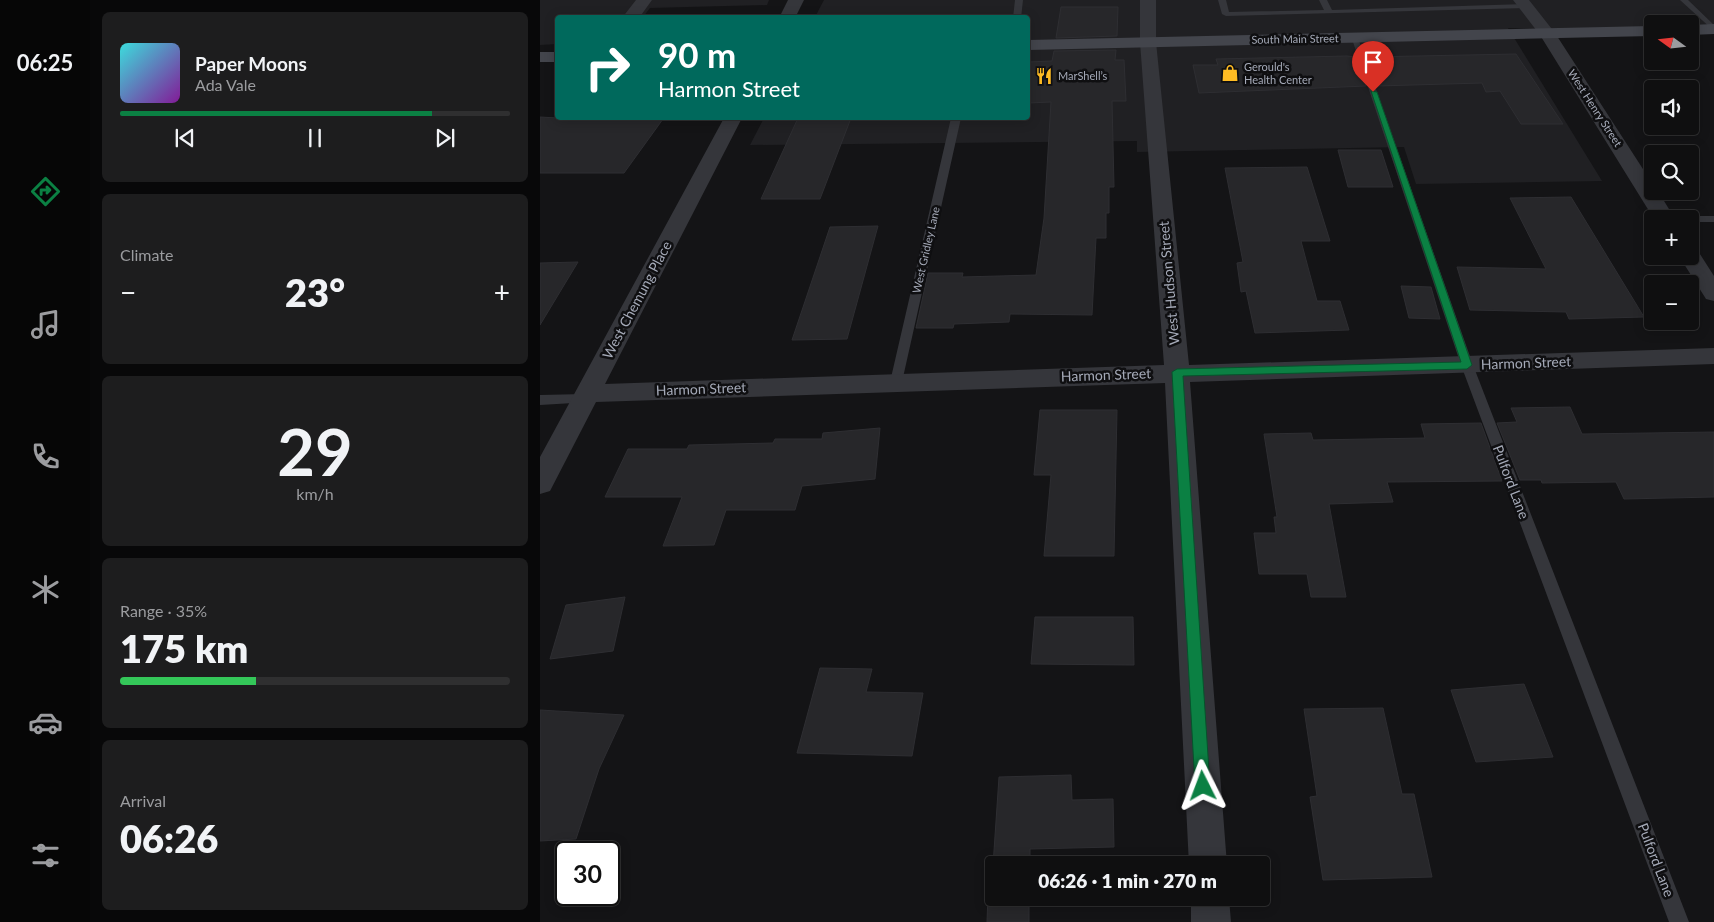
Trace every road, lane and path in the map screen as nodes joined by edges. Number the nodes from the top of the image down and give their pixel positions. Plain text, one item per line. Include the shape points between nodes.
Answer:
1 (644, 0) edge
2 (796, 0) edge
3 (1019, 0) edge
4 (1148, 0) edge
5 (1222, 0) edge
6 (1323, 0) edge
7 (1684, 0) edge
8 (1523, 3) edge
9 (1329, 12) junction
10 (632, 15) edge
11 (788, 15) edge
12 (1017, 15) edge
13 (1714, 29) edge
14 (1699, 30) edge
15 (1644, 31) edge
16 (1547, 33) junction
17 (1354, 38) junction
18 (1148, 42) junction
19 (1030, 45) edge
20 (555, 56) edge
21 (540, 57) edge
22 (732, 120) edge
23 (956, 120) edge
24 (1659, 210) edge
25 (1714, 219) edge
26 (1699, 220) edge
27 (1699, 228) edge
28 (1714, 228) edge
29 (1696, 265) edge
30 (1714, 294) edge
31 (1714, 356) edge
32 (1467, 365) junction
33 (1177, 372) junction
34 (896, 382) junction
35 (586, 396) junction
36 (540, 400) edge
37 (540, 483) edge
38 (1207, 856) edge
39 (1210, 906) edge
40 (1211, 922) edge
41 (1679, 922) edge

1 - 10 street
2 - 11 street
3 - 12 lane
4 - 18 street, West Hudson Street
5 - 9 lane via 1226,14
6 - 9 lane
7 - 13 lane
8 - 9 lane
8 - 16 street, West Henry Street
13 - 14 main road
15 - 16 main road, South Main Street
16 - 17 main road, South Main Street
16 - 24 street, West Henry Street
17 - 18 main road, South Main Street
17 - 32 lane, Pulford Lane
18 - 19 main road, South Main Street
18 - 33 street, West Hudson Street
20 - 21 main road
22 - 35 street, West Chemung Place
23 - 34 lane, West Gridley Lane
25 - 26 lane
27 - 28 lane
29 - 30 street
31 - 32 street, Harmon Street
32 - 33 street, Harmon Street
32 - 41 lane, Pulford Lane
33 - 34 street, Harmon Street
33 - 38 street, West Hudson Street
34 - 35 street, Harmon Street
35 - 36 lane
35 - 37 street, West Chemung Place
39 - 40 street

